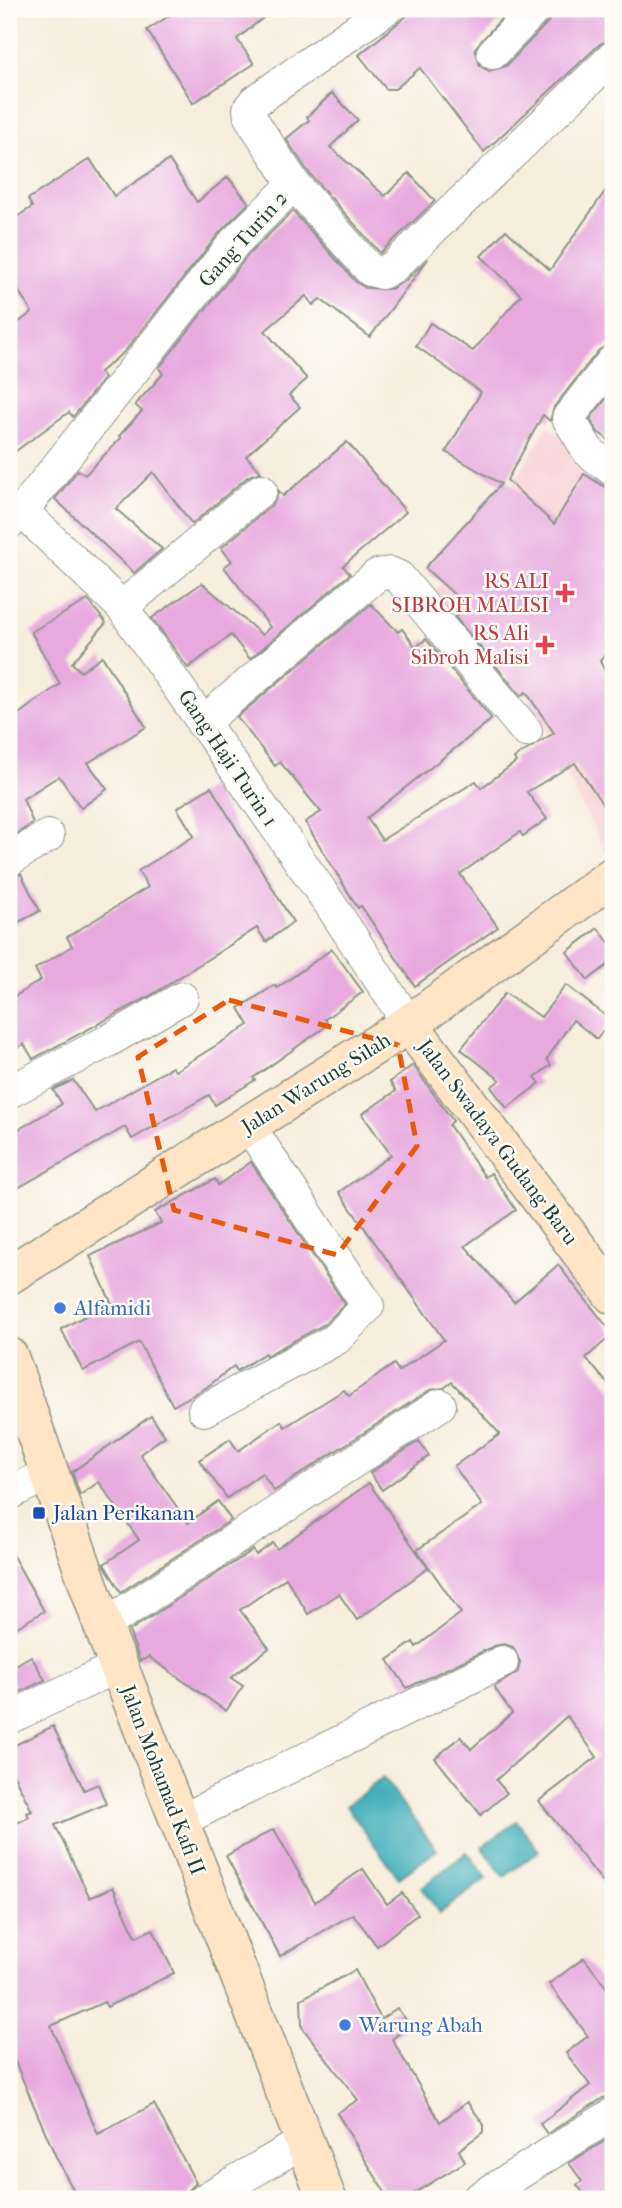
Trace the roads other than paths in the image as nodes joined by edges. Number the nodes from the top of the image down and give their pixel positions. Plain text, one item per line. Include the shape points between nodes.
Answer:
1 (386, 9) edge
2 (535, 9) edge
3 (493, 53) dead end
4 (613, 57) edge
5 (293, 184) junction
6 (613, 361) edge
7 (613, 470) edge
8 (261, 490) dead end
9 (15, 517) edge
10 (122, 607) junction
11 (202, 723) junction
12 (526, 731) dead end
13 (48, 836) dead end
14 (9, 860) edge
15 (608, 891) edge
16 (182, 998) dead end
17 (409, 1024) junction
18 (9, 1092) edge
19 (249, 1126) junction
20 (9, 1275) edge
21 (613, 1294) edge
22 (9, 1357) edge
23 (440, 1405) dead end
24 (204, 1410) dead end
25 (27, 1484) edge
26 (103, 1626) junction
27 (502, 1662) dead end
28 (119, 1666) junction
29 (9, 1718) edge
30 (180, 1821) junction
31 (613, 2114) edge
32 (613, 2130) edge
33 (297, 2146) junction
34 (205, 2199) edge
35 (327, 2199) edge
36 (478, 2199) edge
37 (497, 2199) edge

1 - 5 street via 249,109
2 - 3 street
4 - 5 street, Gang Turin 2 via 382,273 370,270
5 - 9 street, Gang Turin 2 via 234,242
6 - 7 street via 568,418 589,452
8 - 10 street
9 - 10 street, Gang Haji Turin 1
10 - 11 street, Gang Haji Turin 1
11 - 12 street via 377,575 390,573 399,577
11 - 17 street, Gang Haji Turin 1
13 - 14 street
15 - 17 street, Jalan Warung Silah
16 - 18 street
17 - 19 street, Jalan Warung Silah
17 - 21 street, Jalan Swadaya Gudang Baru
19 - 20 street, Jalan Warung Silah
19 - 24 street via 369,1306 336,1339
22 - 25 street, Jalan Mohamad Kafi II
23 - 26 street
25 - 26 street, Jalan Mohamad Kafi II
26 - 28 street, Jalan Mohamad Kafi II
27 - 30 street
28 - 29 street
28 - 30 street, Jalan Mohamad Kafi II
30 - 33 street, Jalan Mohamad Kafi II
31 - 36 street
32 - 37 street
33 - 34 street
33 - 35 street, Jalan Mohamad Kafi II

